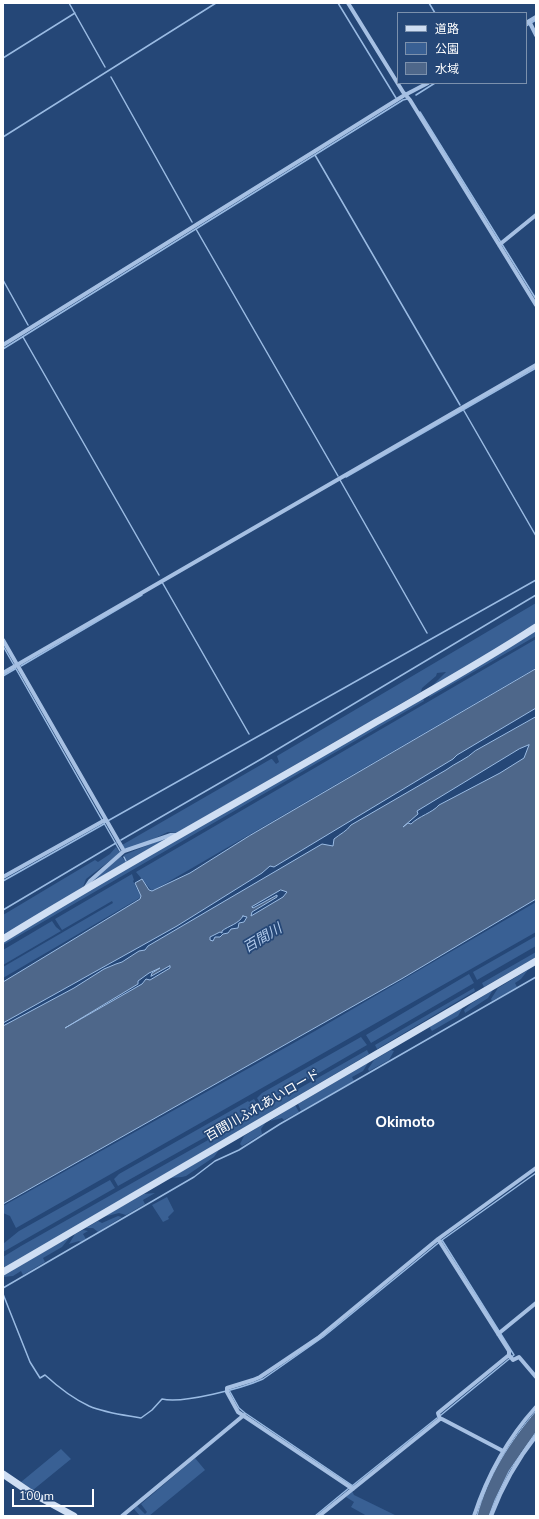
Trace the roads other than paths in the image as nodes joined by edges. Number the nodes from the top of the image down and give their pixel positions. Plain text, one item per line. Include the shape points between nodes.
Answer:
1 (348, 3) edge
2 (536, 17) edge
3 (529, 23) edge
4 (536, 34) edge
5 (397, 81) edge
6 (399, 84) edge
7 (426, 84) edge
8 (406, 95) junction
9 (536, 215) edge
10 (501, 244) junction
11 (536, 304) edge
12 (3, 345) edge
13 (536, 365) edge
14 (536, 627) edge
15 (3, 640) edge
16 (16, 666) junction
17 (3, 673) edge
18 (105, 821) junction
19 (178, 835) junction
20 (124, 851) junction
21 (3, 878) edge
22 (86, 888) junction
23 (3, 939) edge
24 (536, 961) edge
25 (536, 1168) edge
26 (439, 1241) junction
27 (3, 1272) edge
28 (536, 1304) edge
29 (499, 1333) junction
30 (510, 1356) junction
31 (536, 1377) edge
32 (536, 1407) edge
33 (244, 1415) junction
34 (440, 1419) junction
35 (536, 1436) edge
36 (503, 1451) junction
37 (3, 1474) edge
38 (352, 1488) junction
39 (74, 1516) edge
40 (122, 1516) edge
41 (319, 1516) edge
42 (474, 1516) edge
43 (491, 1516) edge

1 - 5 street
2 - 3 street
3 - 4 street
6 - 8 street
7 - 8 street
8 - 10 street
8 - 12 street
9 - 10 street
10 - 11 street
13 - 16 street
14 - 19 street via 495,654
15 - 16 street
16 - 17 street
16 - 18 street
18 - 20 street
18 - 21 street
19 - 20 street
19 - 22 street
20 - 22 street via 90,881
22 - 23 street
24 - 27 street, 百間川ふれあいロード
25 - 26 street
26 - 29 street
26 - 33 street via 318,1338 260,1377 227,1388 238,1412
28 - 29 street
29 - 30 street
30 - 31 street via 514,1360 519,1357
30 - 34 street via 438,1413
32 - 36 street
33 - 38 street
33 - 40 street
34 - 36 street
34 - 38 street
35 - 43 street via 522,1454
36 - 42 street
37 - 39 street
38 - 41 street

